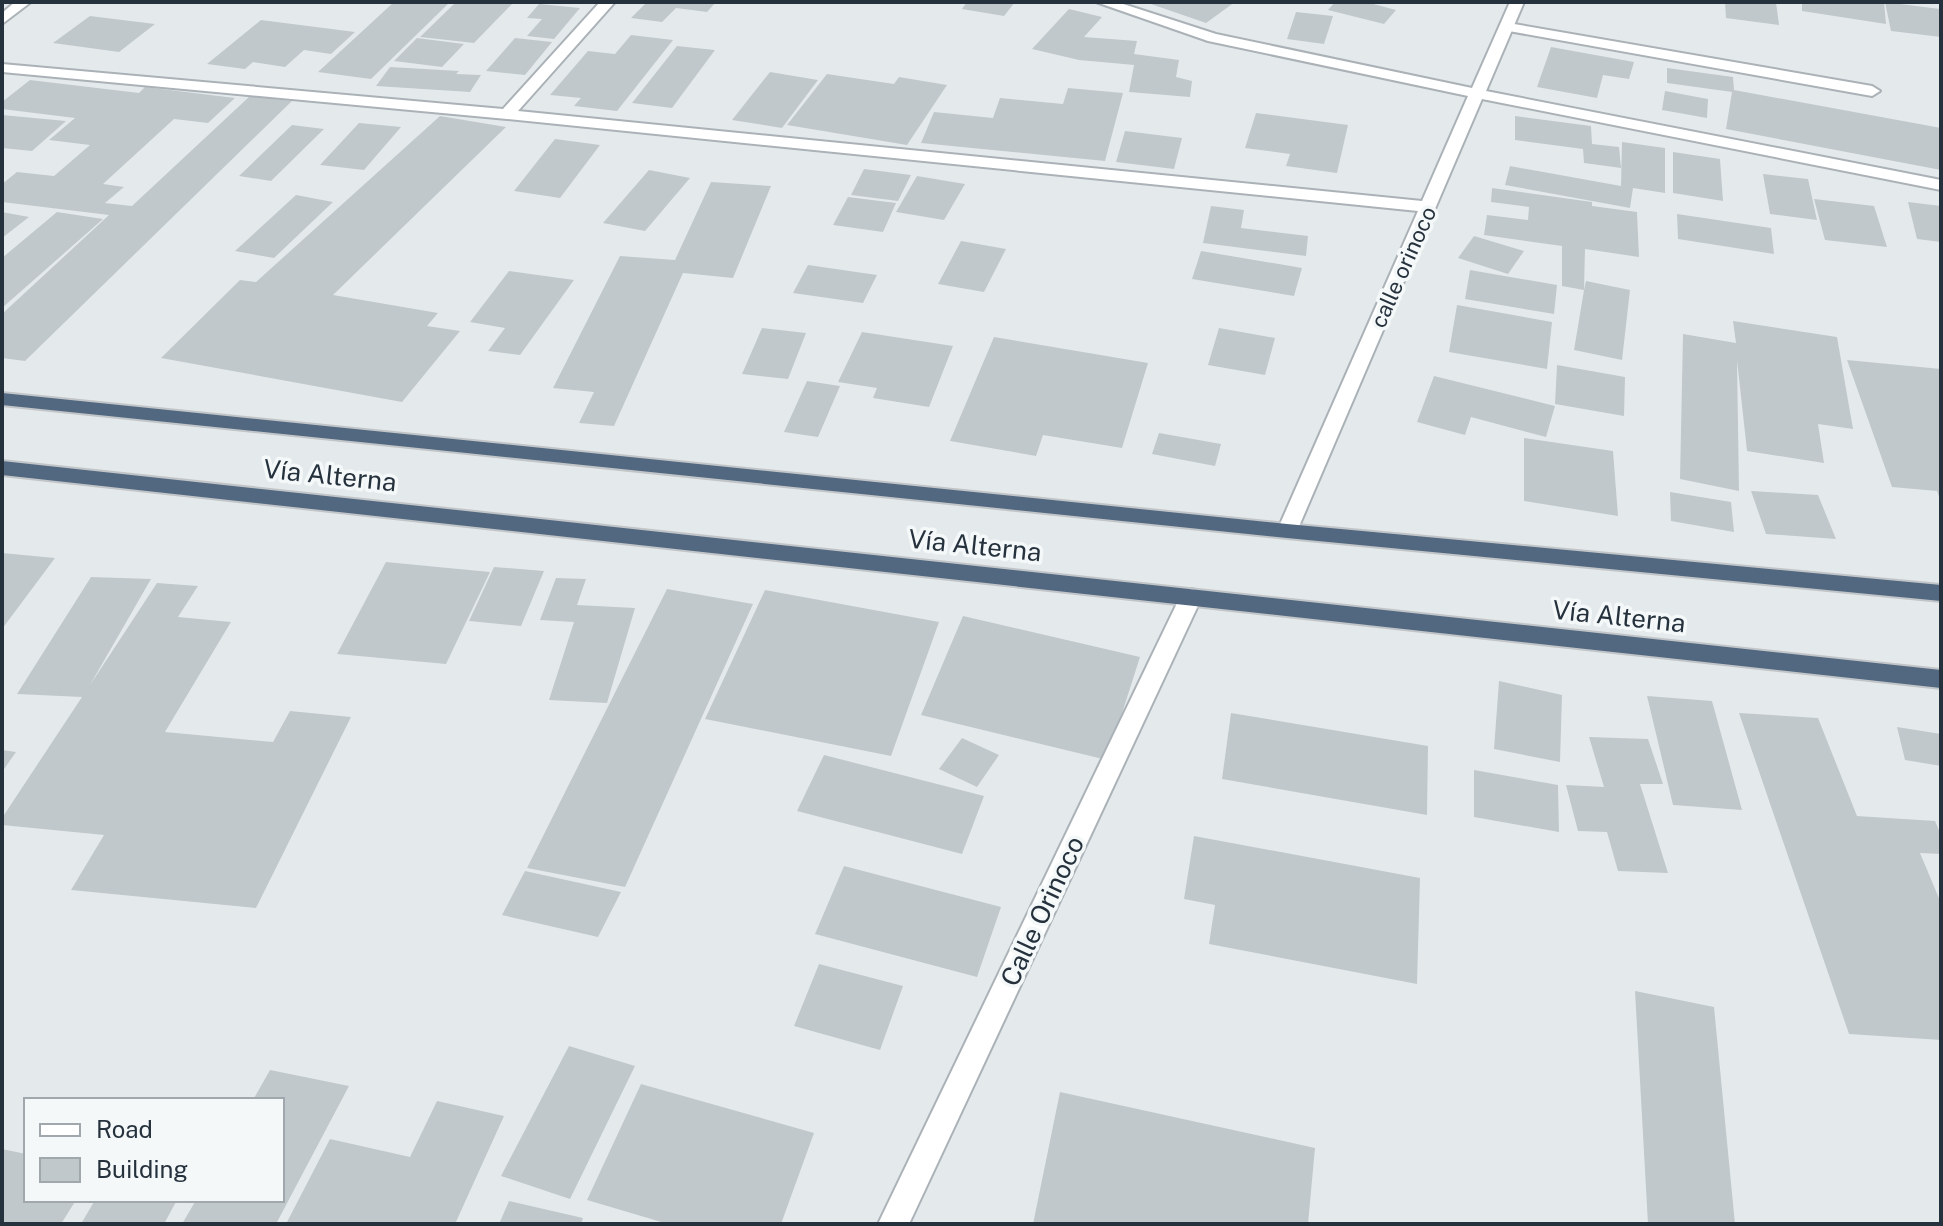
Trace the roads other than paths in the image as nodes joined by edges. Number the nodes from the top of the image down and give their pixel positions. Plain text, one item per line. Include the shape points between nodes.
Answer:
1 (24, 2) edge
2 (608, 2) edge
3 (1103, 2) edge
4 (1517, 2) edge
5 (2, 20) edge
6 (1508, 27) junction
7 (2, 68) edge
8 (1872, 91) dead end
9 (1478, 94) junction
10 (507, 114) junction
11 (1941, 185) edge
12 (1430, 207) junction
13 (2, 399) edge
14 (2, 468) edge
15 (1287, 531) junction
16 (1941, 593) edge
17 (1191, 597) junction
18 (1941, 679) edge
19 (893, 1224) edge

1 - 5 street
2 - 10 street
3 - 9 street via 1213,38
4 - 6 street, calle orinoco
6 - 8 street
6 - 9 street, calle orinoco
7 - 10 street
9 - 11 street
9 - 12 street, calle orinoco
10 - 12 street
12 - 15 street, calle orinoco
13 - 15 highway, Vía Alterna
14 - 17 highway, Vía Alterna
15 - 16 highway, Vía Alterna
17 - 18 highway, Vía Alterna
17 - 19 street, Calle Orinoco

